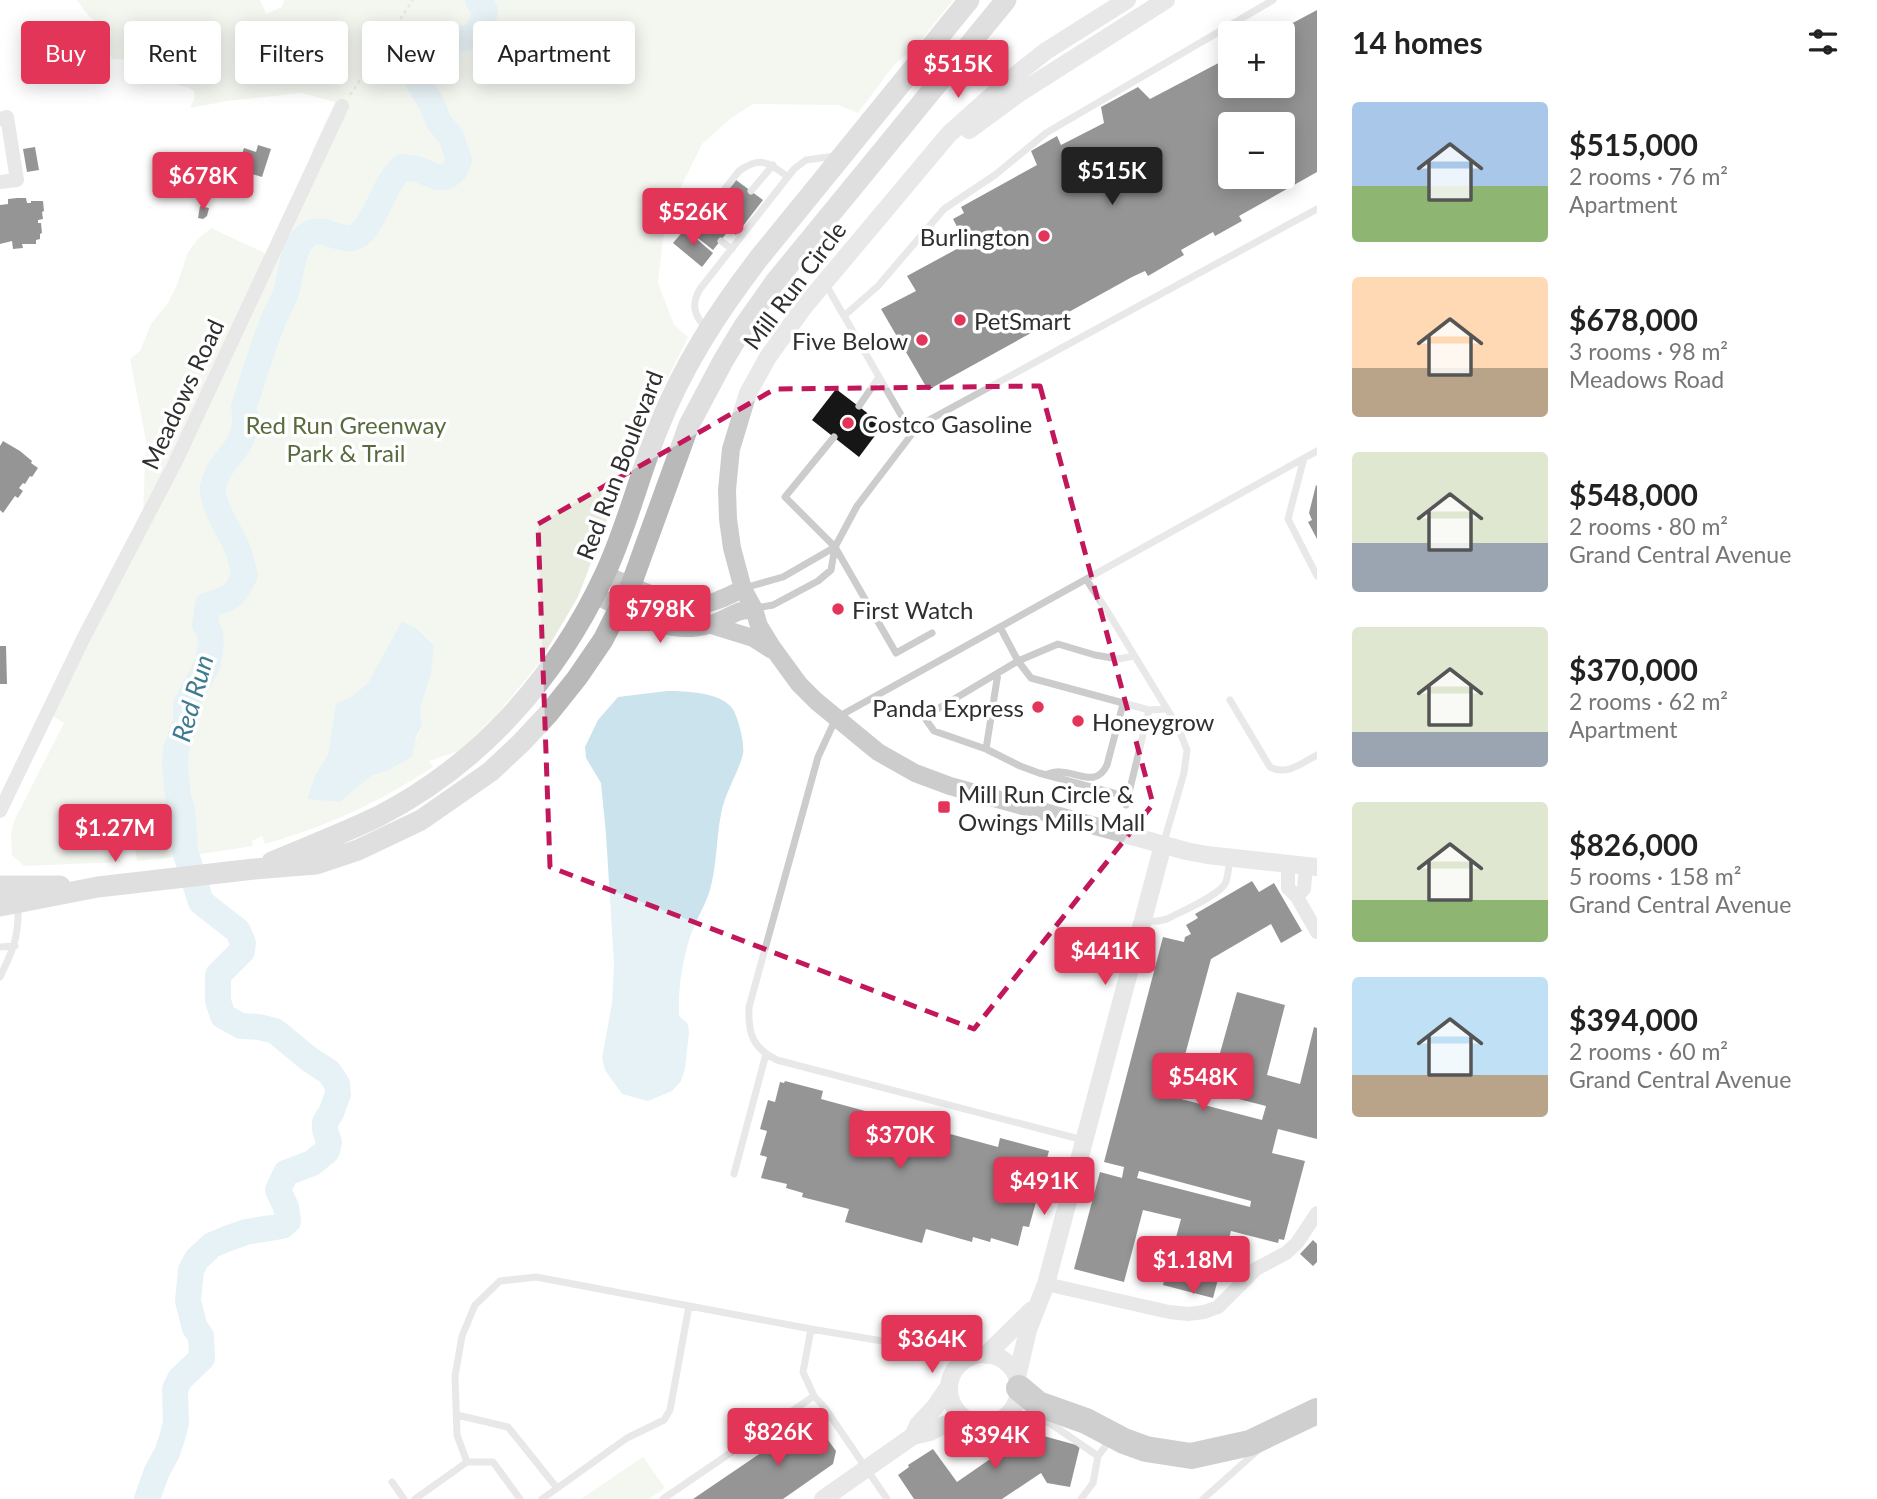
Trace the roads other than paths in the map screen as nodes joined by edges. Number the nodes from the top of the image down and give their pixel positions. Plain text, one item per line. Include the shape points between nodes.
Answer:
1 (969, 0) edge
2 (1006, 0) edge
3 (1110, 0) edge
4 (1127, 0) edge
5 (1166, 0) edge
6 (1273, 0) edge
7 (1147, 5) edge
8 (1099, 18) junction
9 (342, 106) road end
10 (0, 119) edge
11 (843, 156) junction
12 (772, 165) junction
13 (788, 177) junction
14 (0, 182) edge
15 (905, 185) junction
16 (751, 191) dead end
17 (1317, 209) edge
18 (701, 225) dead end
19 (721, 240) dead end
20 (732, 249) junction
21 (824, 281) junction
22 (844, 316) junction
23 (708, 330) junction
24 (879, 377) junction
25 (859, 406) dead end
26 (912, 434) junction
27 (834, 437) dead end
28 (1317, 451) edge
29 (1304, 458) junction
30 (835, 547) junction
31 (732, 548) junction
32 (605, 575) junction
33 (1317, 576) edge
34 (1086, 579) junction
35 (631, 585) junction
36 (743, 589) junction
37 (594, 595) junction
38 (695, 605) junction
39 (619, 607) junction
40 (754, 609) junction
41 (711, 625) junction
42 (1000, 626) junction
43 (932, 633) dead end
44 (777, 653) junction
45 (1134, 656) junction
46 (1018, 661) junction
47 (998, 673) junction
48 (1230, 700) dead end
49 (1123, 704) junction
50 (1167, 709) junction
51 (1149, 710) junction
52 (836, 718) junction
53 (986, 749) junction
54 (1317, 755) edge
55 (1044, 775) junction
56 (0, 811) edge
57 (1163, 845) junction
58 (1230, 858) junction
59 (1304, 865) edge
60 (254, 869) junction
61 (8, 895) edge
62 (1142, 920) junction
63 (1317, 932) edge
64 (15, 946) junction
65 (0, 947) edge
66 (0, 977) edge
67 (766, 1054) junction
68 (1083, 1140) junction
69 (734, 1174) dead end
70 (1317, 1213) edge
71 (1046, 1284) junction
72 (1037, 1305) junction
73 (689, 1306) junction
74 (811, 1329) junction
75 (924, 1348) dead end
76 (986, 1355) junction
77 (1018, 1382) junction
78 (949, 1386) junction
79 (814, 1395) junction
80 (1317, 1411) edge
81 (457, 1415) junction
82 (1007, 1415) junction
83 (969, 1420) junction
84 (1284, 1427) junction
85 (914, 1436) junction
86 (1106, 1446) junction
87 (467, 1462) junction
88 (867, 1469) junction
89 (392, 1482) dead end
90 (557, 1488) junction
91 (404, 1499) edge
92 (415, 1499) edge
93 (520, 1499) edge
94 (542, 1499) edge
95 (663, 1499) edge
96 (823, 1499) edge
97 (887, 1499) edge
98 (1081, 1499) edge
99 (1203, 1499) edge

1 - 11 main road, Red Run Boulevard
2 - 35 main road, Red Run Boulevard via 744,326 689,425
3 - 8 street
4 - 8 street, Mill Run Circle
5 - 7 street, Mill Run Circle
6 - 22 lane via 1046,133 944,209 878,286
7 - 15 street, Mill Run Circle via 958,138
8 - 15 street, Mill Run Circle via 1046,51 999,89 949,134
9 - 56 street, Meadows Road via 175,463
10 - 14 street via 7,117 18,180
11 - 13 lane via 806,160
11 - 23 main road, Red Run Boulevard via 759,258
12 - 13 lane
12 - 16 lane
12 - 18 lane via 756,162 739,171 698,223
13 - 20 lane
15 - 21 street, Mill Run Circle
17 - 26 lane via 918,426
19 - 20 lane
20 - 23 lane via 694,298 694,310
21 - 22 lane
21 - 31 street, Mill Run Circle via 768,356 744,402 731,449 727,490
22 - 24 lane
23 - 32 main road, Red Run Boulevard via 656,433
24 - 25 lane
24 - 26 lane
26 - 30 lane via 857,506
27 - 30 lane via 785,497
28 - 29 lane
29 - 33 lane via 1288,519
29 - 34 lane
30 - 36 lane via 783,577
30 - 40 lane via 831,570 818,581 773,605
30 - 43 lane via 895,653
31 - 36 street, Mill Run Circle
31 - 38 street via 721,586
32 - 35 street
32 - 37 main road, Red Run Boulevard
34 - 42 lane
34 - 45 lane
35 - 38 street
35 - 39 main road, Red Run Boulevard
36 - 38 street
36 - 40 street, Mill Run Circle
37 - 39 street
37 - 60 main road, Red Run Boulevard via 539,684 473,752 380,815
39 - 41 street via 666,626
39 - 60 main road, Red Run Boulevard via 603,640 549,713 490,772 457,796 421,820 358,850 316,864
40 - 41 street via 738,611
40 - 44 street, Mill Run Circle
41 - 44 street via 754,638
42 - 46 lane
42 - 52 lane
44 - 52 street, Mill Run Circle via 799,684
45 - 46 lane via 1118,659 1058,644
45 - 50 lane
46 - 47 lane
46 - 49 lane via 1031,678
47 - 53 lane
47 - 53 lane via 924,717 934,731
48 - 54 lane via 1270,768 1287,770
49 - 51 lane
49 - 55 lane via 1104,772 1086,778 1059,771
50 - 51 lane
50 - 57 lane via 1187,750
51 - 55 lane via 1127,801
52 - 57 street, Mill Run Circle via 878,752 931,779
52 - 67 lane via 818,757 750,1007 753,1040
53 - 55 lane
57 - 58 street, Mill Run Circle
57 - 62 street
58 - 59 street, Mill Run Circle
58 - 62 lane via 1226,881 1215,893 1167,919
59 - 63 street via 1288,888
60 - 61 main road, Red Run Boulevard
61 - 64 lane via 19,925
62 - 68 street
64 - 65 lane
64 - 66 lane
67 - 68 lane
67 - 69 lane
68 - 71 street
70 - 71 street via 1286,1253 1256,1269 1218,1307 1204,1312 1169,1312
71 - 72 street
72 - 76 street
72 - 77 street
73 - 74 lane
73 - 81 lane via 536,1277 500,1281 475,1305 462,1336 455,1376
73 - 90 lane via 670,1410 664,1420 627,1438
74 - 75 lane
74 - 79 lane via 803,1372
76 - 77 street via 1011,1366
76 - 78 street via 958,1365
77 - 82 street via 1018,1398
77 - 86 highway via 1038,1404 1086,1421
78 - 83 street via 955,1409
78 - 85 street
79 - 88 lane
79 - 95 lane
80 - 84 highway
81 - 87 lane via 457,1435
81 - 90 lane via 508,1427
82 - 83 street via 986,1424
82 - 86 lane via 1025,1415
83 - 85 street
84 - 86 highway via 1250,1443 1191,1456
84 - 99 lane
85 - 88 street
86 - 98 lane via 1093,1483
87 - 92 lane
87 - 93 lane via 493,1462
88 - 96 street
88 - 97 lane
89 - 91 lane
90 - 94 lane

